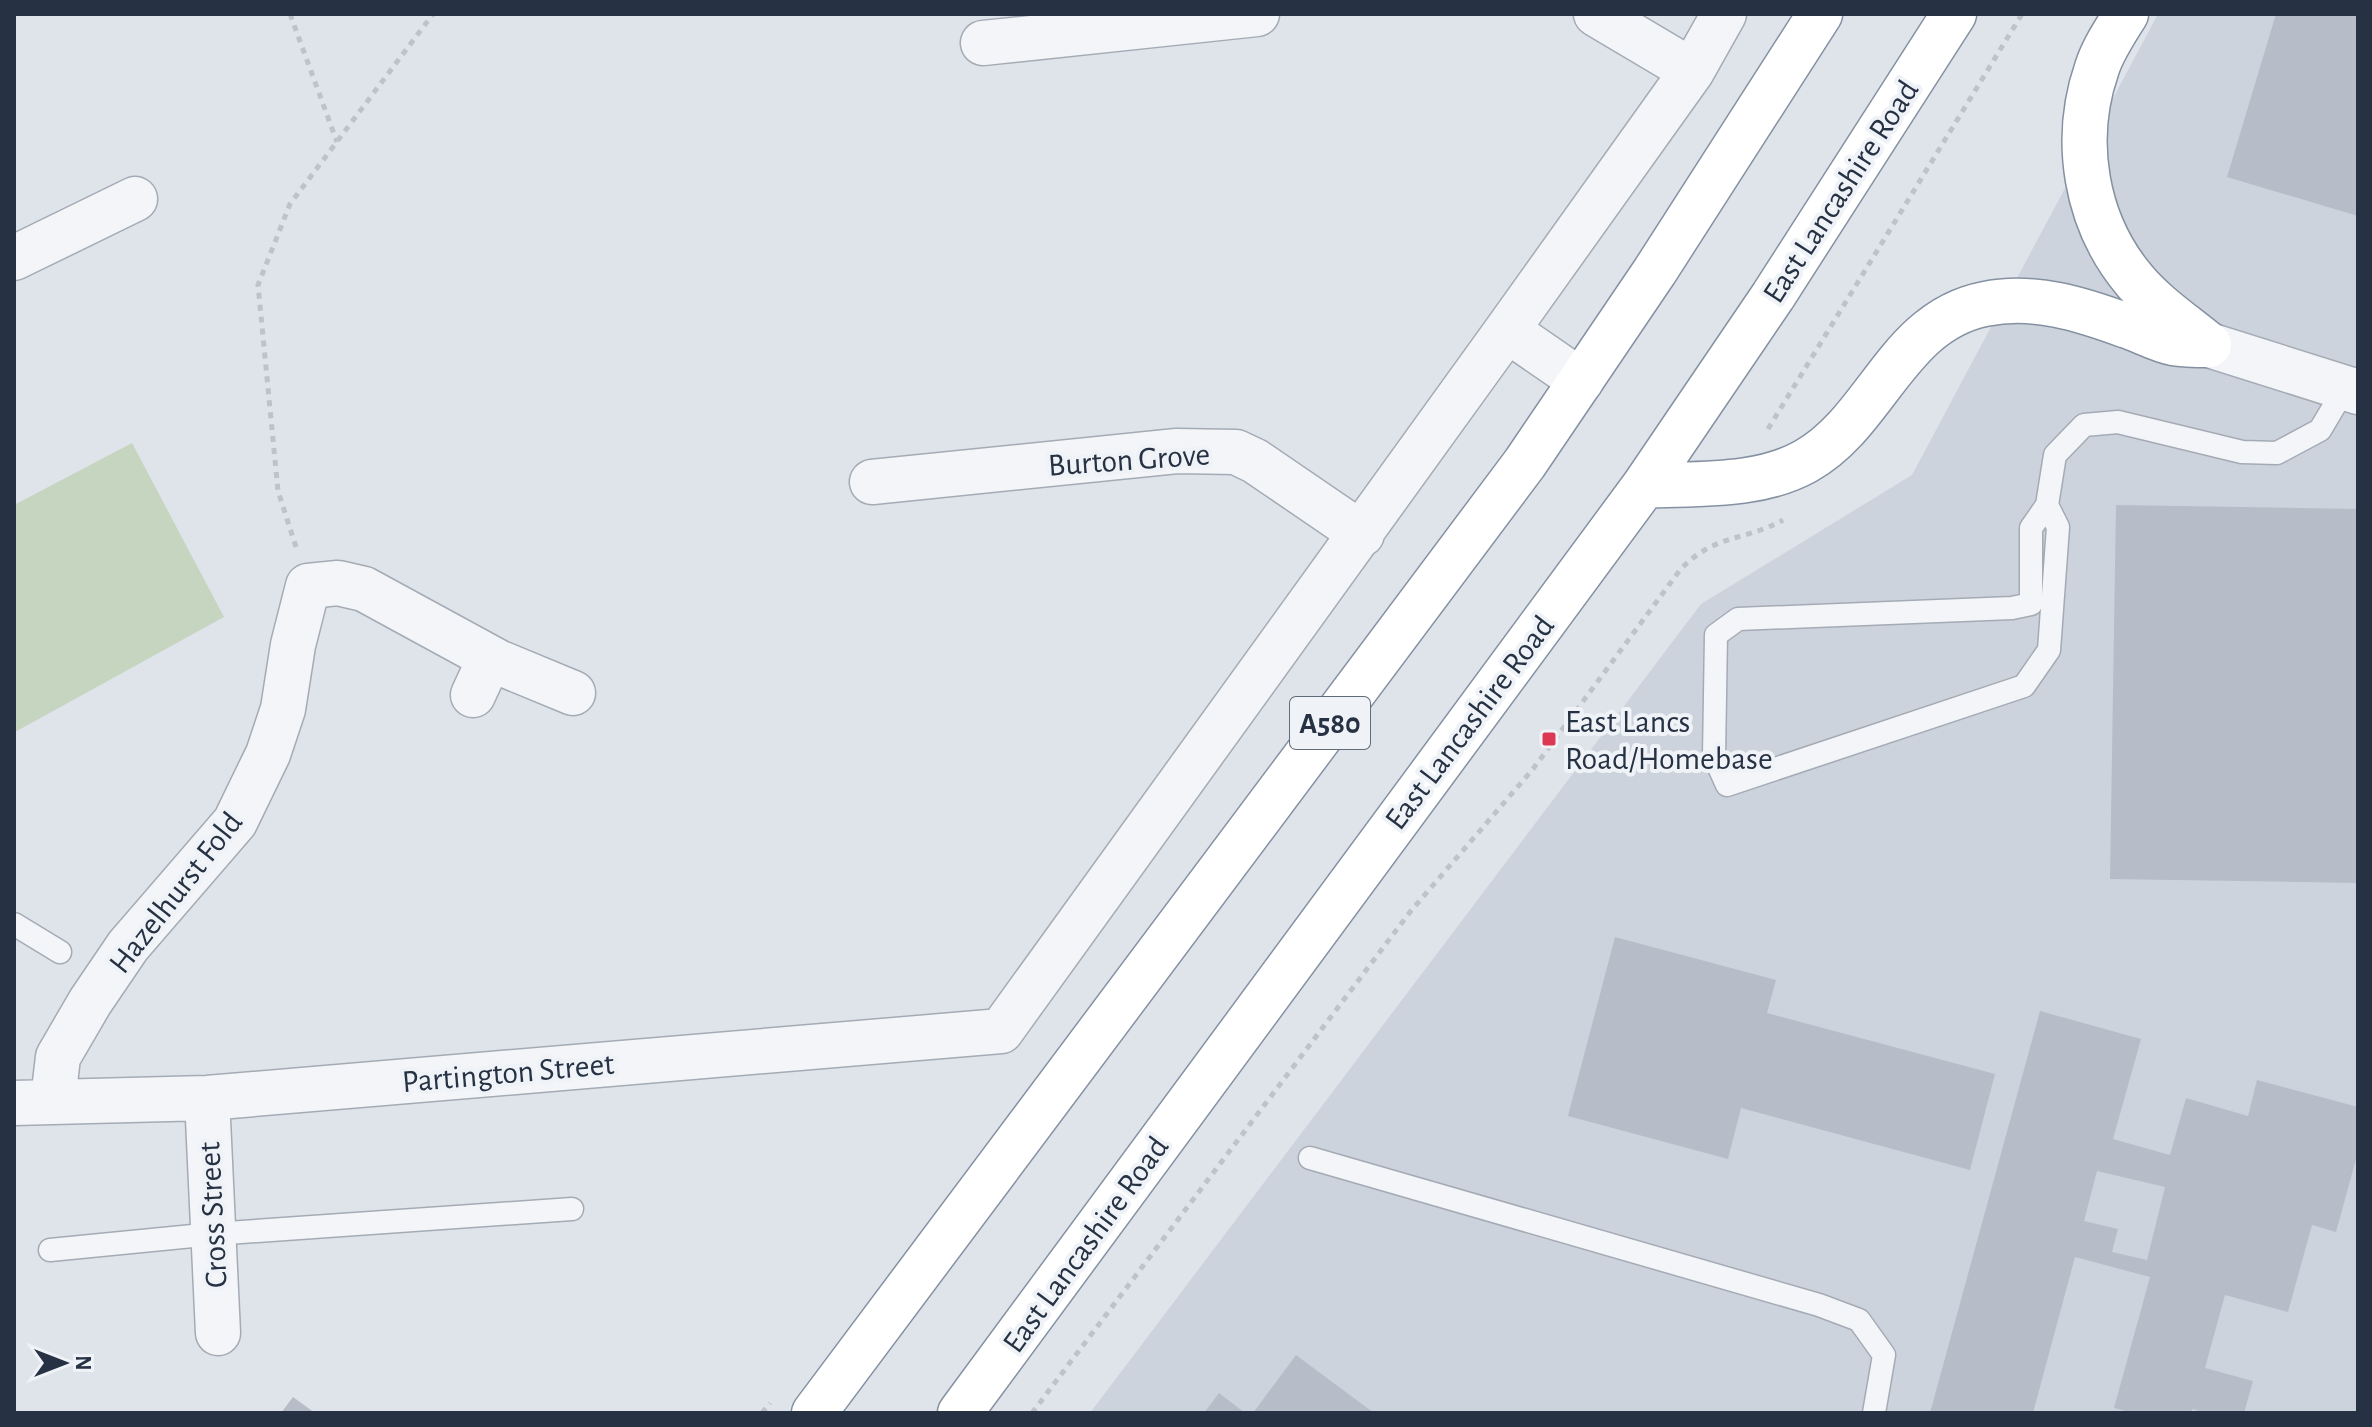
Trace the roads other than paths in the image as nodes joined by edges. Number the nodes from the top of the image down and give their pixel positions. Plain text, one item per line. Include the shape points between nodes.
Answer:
1 (1257, 14) edge
2 (1596, 14) edge
3 (1724, 14) edge
4 (1820, 14) edge
5 (1954, 14) edge
6 (2126, 14) edge
7 (983, 43) dead end
8 (1692, 71) junction
9 (135, 199) dead end
10 (14, 258) edge
11 (1507, 330) junction
12 (2209, 345) junction
13 (1581, 381) junction
14 (2351, 390) edge
15 (872, 482) dead end
16 (1644, 486) junction
17 (2047, 505) junction
18 (1362, 534) junction
19 (573, 693) dead end
20 (14, 924) edge
21 (60, 952) dead end
22 (207, 1098) junction
23 (34, 1102) edge
24 (1310, 1158) dead end
25 (572, 1209) dead end
26 (213, 1234) junction
27 (50, 1250) dead end
28 (218, 1333) dead end
29 (814, 1413) edge
30 (960, 1413) edge
31 (1874, 1413) edge

1 - 7 street
2 - 8 street
3 - 8 street
4 - 13 highway, A580
5 - 16 highway, East Lancashire Road
6 - 12 highway via 2097,66 2084,123 2087,174 2098,224 2137,283
8 - 11 street
9 - 10 street
11 - 13 street
11 - 18 street
12 - 14 street
12 - 16 highway via 2172,342 2058,304 1983,304 1921,336 1856,419 1805,461 1743,480
13 - 29 highway, A580
14 - 17 lane via 2320,430 2277,453 2242,452 2118,422 2084,425 2055,455
15 - 18 street, Burton Grove via 1177,451 1236,452
16 - 30 highway, East Lancashire Road
17 - 17 lane via 2031,528 2031,604 1738,619 1716,635 1714,756 1727,785 2024,686 2049,650 2058,527
18 - 22 street, Partington Street via 1001,1031
19 - 23 street, Hazelhurst Fold via 482,676 364,589 338,583 308,586 283,709 235,822 128,946
20 - 21 lane
22 - 23 street, Partington Street
22 - 26 street, Cross Street
24 - 31 lane via 1859,1320 1884,1355
25 - 26 lane
26 - 27 lane
26 - 28 street, Cross Street

